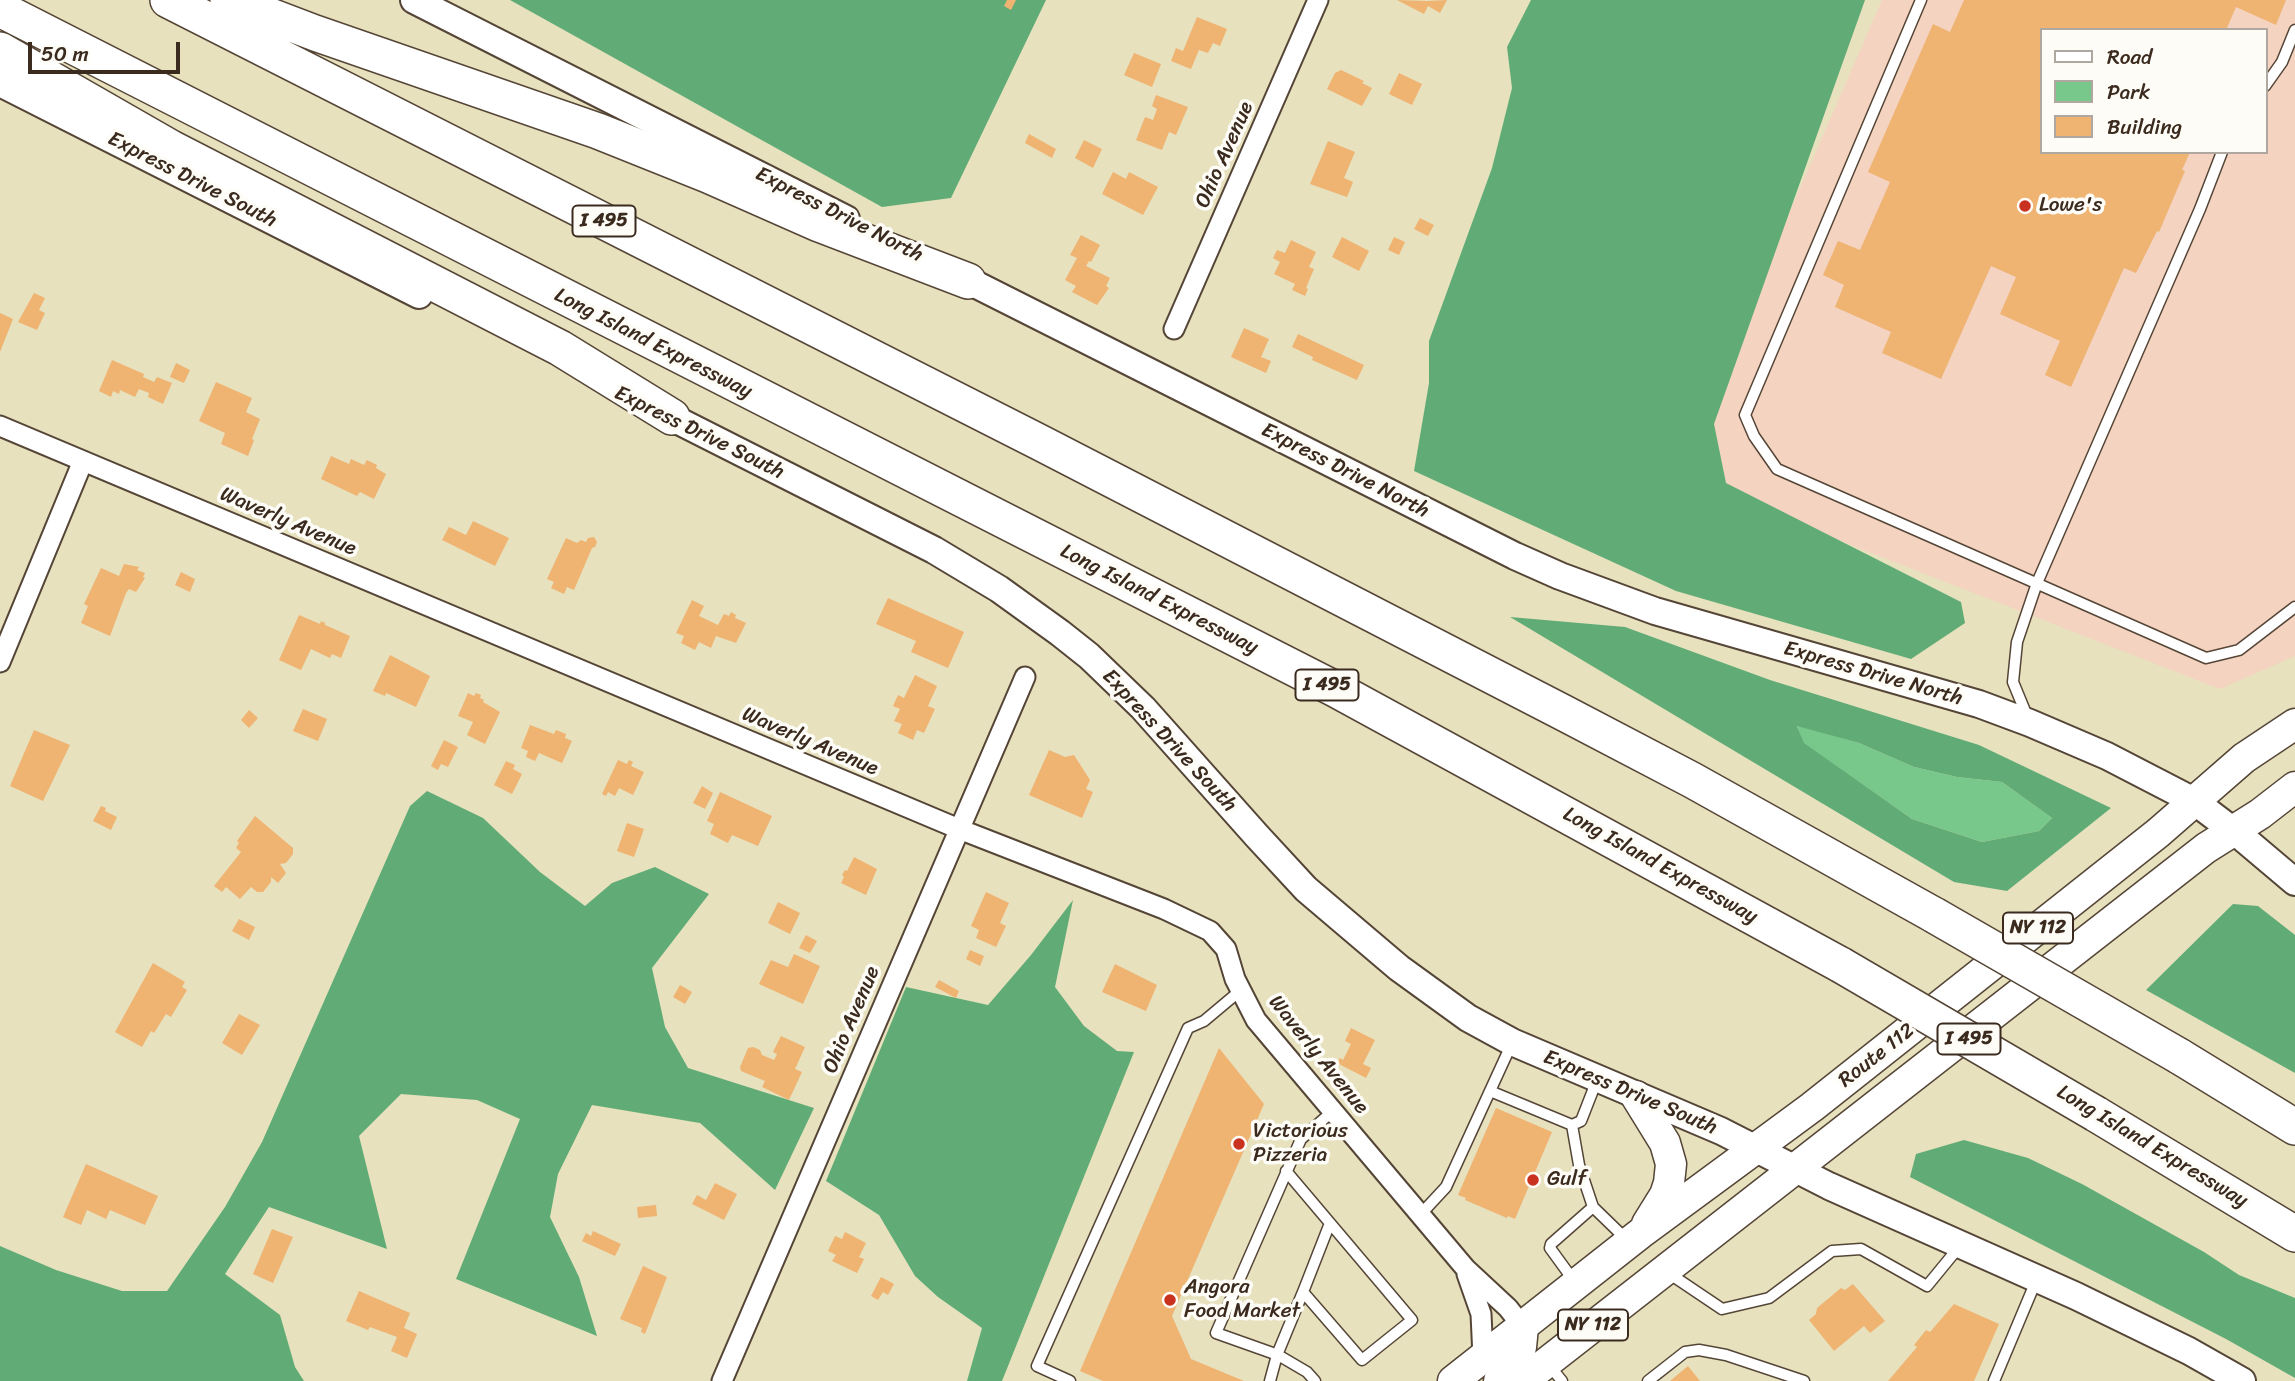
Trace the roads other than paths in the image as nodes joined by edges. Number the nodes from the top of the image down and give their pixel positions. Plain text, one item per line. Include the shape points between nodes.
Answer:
1 (168, 0) edge
2 (228, 0) edge
3 (414, 0) edge
4 (1318, 0) edge
5 (1921, 0) edge
6 (0, 9) edge
7 (2295, 30) edge
8 (0, 50) edge
9 (0, 83) edge
10 (2267, 83) edge
11 (2221, 154) edge
12 (968, 281) junction
13 (1174, 329) dead end
14 (672, 417) junction
15 (0, 426) edge
16 (83, 461) junction
17 (2037, 583) junction
18 (2295, 607) edge
19 (0, 663) edge
20 (1025, 677) dead end
21 (2030, 723) junction
22 (2295, 724) edge
23 (2295, 787) edge
24 (2194, 801) junction
25 (959, 830) junction
26 (2233, 832) junction
27 (2295, 882) edge
28 (1241, 990) junction
29 (1512, 1042) junction
30 (1597, 1080) junction
31 (1490, 1091) junction
32 (1636, 1096) junction
33 (1333, 1111) junction
34 (1572, 1125) junction
35 (2295, 1127) edge
36 (1755, 1149) junction
37 (1794, 1168) junction
38 (1286, 1171) junction
39 (1593, 1207) junction
40 (1420, 1215) junction
41 (1330, 1223) junction
42 (2295, 1234) edge
43 (1635, 1238) junction
44 (1961, 1245) junction
45 (1466, 1269) junction
46 (1664, 1270) junction
47 (2038, 1279) junction
48 (1577, 1284) junction
49 (1303, 1292) junction
50 (1523, 1327) junction
51 (1276, 1354) junction
52 (1491, 1369) edge
53 (1554, 1372) edge
54 (1783, 1378) edge
55 (722, 1381) edge
56 (1070, 1381) edge
57 (1270, 1381) edge
58 (1315, 1381) edge
59 (1453, 1381) edge
60 (1523, 1381) edge
61 (1648, 1381) edge
62 (1804, 1381) edge
63 (1994, 1381) edge
64 (2242, 1381) edge

1 - 35 highway, I 495, bridge via 1040,442 1692,780 1934,915
2 - 12 highway via 598,131
3 - 12 main road, Express Drive North
4 - 13 street, Ohio Avenue
5 - 17 lane via 1745,415 1777,469
6 - 42 highway, Long Island Expressway / I 495, bridge via 1467,760 1841,965
7 - 10 lane
8 - 14 highway via 183,154 560,348
9 - 14 main road, Express Drive South via 554,363
11 - 17 lane
12 - 21 main road, Express Drive North via 1560,576 1656,611
14 - 29 main road, Express Drive South via 968,569 1060,633 1143,708 1280,862 1334,914 1436,996
15 - 16 street, Waverly Avenue
16 - 19 street
16 - 25 street, Waverly Avenue
17 - 18 lane via 2206,658 2239,650
17 - 21 lane via 2017,642 2013,682
20 - 25 street, Ohio Avenue
21 - 24 main road, Express Drive North
22 - 24 main road, Route 112 / NY 112 via 2244,758
23 - 26 main road, Route 112 / NY 112
24 - 26 main road, Express Drive North
24 - 36 main road, Route 112 / NY 112
25 - 28 street, Waverly Avenue via 1210,931 1226,949
25 - 55 street, Ohio Avenue
26 - 27 main road, Express Drive North
26 - 37 main road, Route 112 / NY 112 via 2206,848
28 - 33 street, Waverly Avenue via 1256,1020
28 - 56 lane via 1204,1021 1188,1028 1037,1366
29 - 30 main road, Express Drive South
29 - 31 lane
30 - 32 main road, Express Drive South
30 - 34 lane via 1581,1121
31 - 34 lane
31 - 40 lane via 1446,1187
32 - 36 main road, Express Drive South
32 - 43 main road via 1665,1143 1671,1164 1665,1195
33 - 38 lane via 1301,1139
33 - 40 street, Waverly Avenue
34 - 39 lane
36 - 37 main road, Express Drive South
36 - 43 main road, Route 112 / NY 112
37 - 44 main road, Express Drive South
37 - 46 main road, Route 112 / NY 112
38 - 41 lane
38 - 51 lane via 1216,1333
39 - 43 lane
39 - 48 lane via 1550,1248
40 - 45 street, Waverly Avenue
41 - 49 lane
41 - 49 lane via 1412,1320 1362,1360
43 - 48 main road, Route 112 / NY 112
44 - 46 lane via 1927,1286 1861,1248 1832,1251 1769,1298 1723,1309
44 - 47 main road, Express Drive South
45 - 50 street, Waverly Avenue
45 - 52 street, Waverly Avenue via 1481,1314
46 - 53 main road, Route 112 / NY 112
47 - 63 lane
47 - 64 main road, Express Drive South
48 - 50 main road, Route 112 / NY 112
49 - 51 lane
50 - 52 main road via 1517,1357
51 - 57 lane
51 - 58 lane
52 - 59 main road
53 - 60 main road, Route 112 / NY 112
54 - 61 lane via 1726,1355 1699,1350 1685,1352
54 - 62 lane

